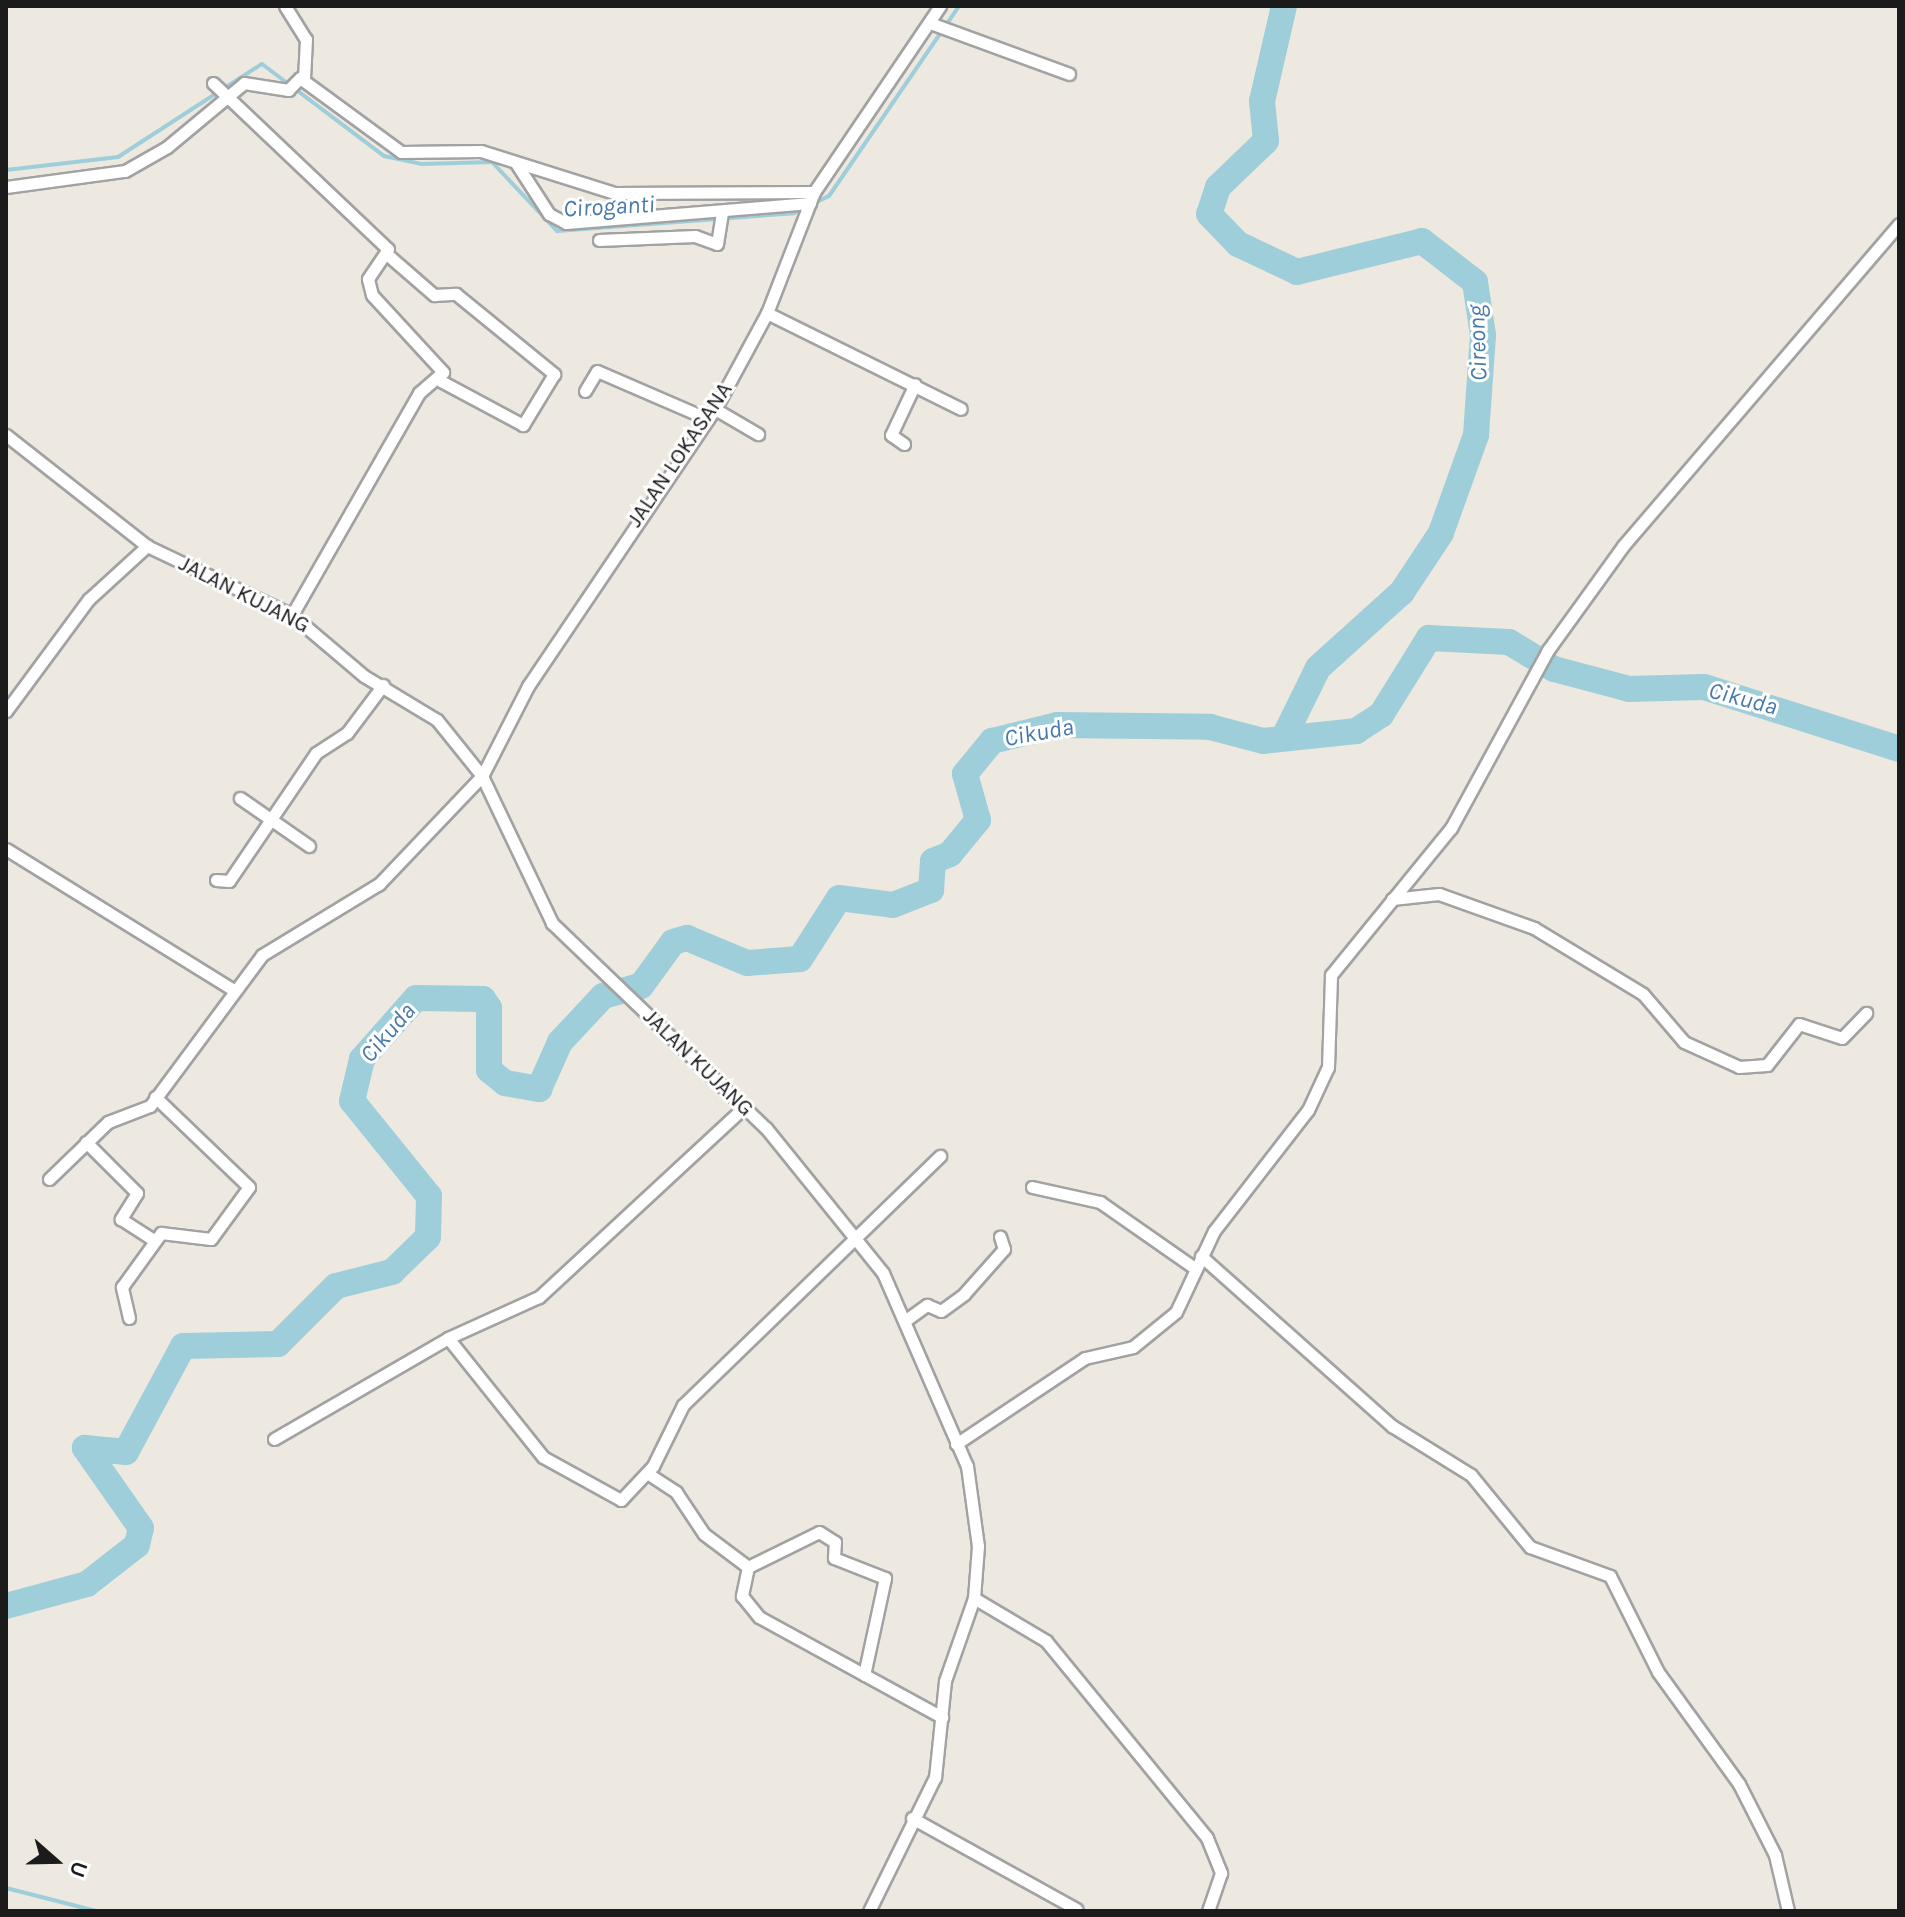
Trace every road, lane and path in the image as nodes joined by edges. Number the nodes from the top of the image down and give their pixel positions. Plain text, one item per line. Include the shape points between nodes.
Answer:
1 (285, 6) edge
2 (940, 6) edge
3 (930, 23) junction
4 (1069, 74) dead end
5 (302, 79) junction
6 (222, 91) junction
7 (516, 163) junction
8 (6, 187) edge
9 (812, 197) junction
10 (609, 219) junction
11 (722, 220) junction
12 (1899, 224) edge
13 (389, 256) junction
14 (767, 313) junction
15 (441, 381) junction
16 (915, 384) junction
17 (585, 391) dead end
18 (961, 409) dead end
19 (712, 414) junction
20 (758, 434) dead end
21 (6, 435) edge
22 (904, 444) dead end
23 (147, 546) junction
24 (292, 615) junction
25 (383, 685) junction
26 (6, 711) edge
27 (482, 776) junction
28 (240, 798) dead end
29 (267, 816) junction
30 (309, 846) dead end
31 (6, 849) edge
32 (216, 880) dead end
33 (1392, 899) junction
34 (233, 990) junction
35 (1866, 1013) dead end
36 (155, 1097) junction
37 (745, 1106) junction
38 (86, 1142) junction
39 (940, 1156) dead end
40 (49, 1179) dead end
41 (1032, 1187) dead end
42 (851, 1236) junction
43 (1000, 1237) dead end
44 (155, 1241) junction
45 (1201, 1256) junction
46 (1196, 1269) junction
47 (129, 1318) dead end
48 (906, 1320) junction
49 (448, 1338) junction
50 (274, 1439) dead end
51 (956, 1444) junction
52 (647, 1473) junction
53 (748, 1567) junction
54 (974, 1598) junction
55 (864, 1675) junction
56 (942, 1717) junction
57 (912, 1818) junction
58 (1076, 1909) edge
59 (869, 1911) edge
60 (1208, 1911) edge
61 (1788, 1911) edge

1 - 5 street via 306,39
2 - 3 street, JALAN LOKASANA
3 - 4 street
3 - 9 street, JALAN LOKASANA
5 - 6 street via 290,89 249,80
5 - 7 street via 394,150 473,150
6 - 8 street via 125,171
6 - 13 street
7 - 9 street via 614,193
7 - 10 street via 556,219
9 - 11 street
9 - 14 street, JALAN LOKASANA
10 - 11 street
10 - 11 street via 603,238 695,236 717,244
12 - 33 street via 1725,419 1548,650 1466,806
13 - 15 street via 368,279 372,295 439,363
13 - 15 street via 434,295 456,294 554,374 523,425
14 - 16 street
14 - 19 street, JALAN LOKASANA
15 - 24 street via 419,393
16 - 18 street
16 - 22 street via 891,435
17 - 19 street via 597,371
19 - 20 street
19 - 27 street, JALAN LOKASANA via 528,686
21 - 23 street, JALAN KUJANG
23 - 24 street, JALAN KUJANG
23 - 26 street via 89,599
24 - 25 street, JALAN KUJANG
25 - 27 street, JALAN KUJANG via 437,720
25 - 29 street via 347,733 316,753
27 - 34 street, JALAN LOKASANA via 379,884 273,946
27 - 37 street, JALAN KUJANG via 533,895 607,981 657,1020
28 - 29 street
29 - 30 street
29 - 32 street via 234,874
31 - 34 street
33 - 35 street via 1439,894 1534,928 1643,994 1684,1042 1739,1067 1767,1065 1799,1024 1842,1038
33 - 45 street via 1326,985 1334,1043 1308,1110 1230,1205
34 - 36 street, JALAN LOKASANA
36 - 38 street
36 - 44 street via 249,1187 211,1239 171,1231
37 - 42 street, JALAN KUJANG
37 - 49 street via 539,1297
38 - 40 street
38 - 44 street via 137,1194 121,1219
39 - 42 street
41 - 46 street via 1100,1202
42 - 48 street, JALAN KUJANG via 883,1273
42 - 52 street via 683,1405
43 - 48 street via 1004,1249 964,1294 941,1311 927,1305
44 - 47 street via 122,1287
45 - 46 street
45 - 61 street via 1392,1426 1471,1475 1538,1553 1610,1576 1658,1672 1739,1784 1775,1855
46 - 51 street via 1176,1312 1153,1333 1122,1350 1085,1358
48 - 51 street, JALAN KUJANG
49 - 50 street
49 - 52 street via 543,1457 621,1500
51 - 54 street, JALAN KUJANG via 977,1518
52 - 53 street via 676,1492 704,1534
53 - 55 street via 746,1605
53 - 55 street via 819,1532 835,1542 834,1558 885,1578
54 - 56 street, JALAN KUJANG via 945,1681
54 - 60 street via 1046,1641 1200,1829 1221,1873
55 - 56 street
56 - 57 street, JALAN KUJANG via 935,1777
57 - 58 street
57 - 59 street, JALAN KUJANG

